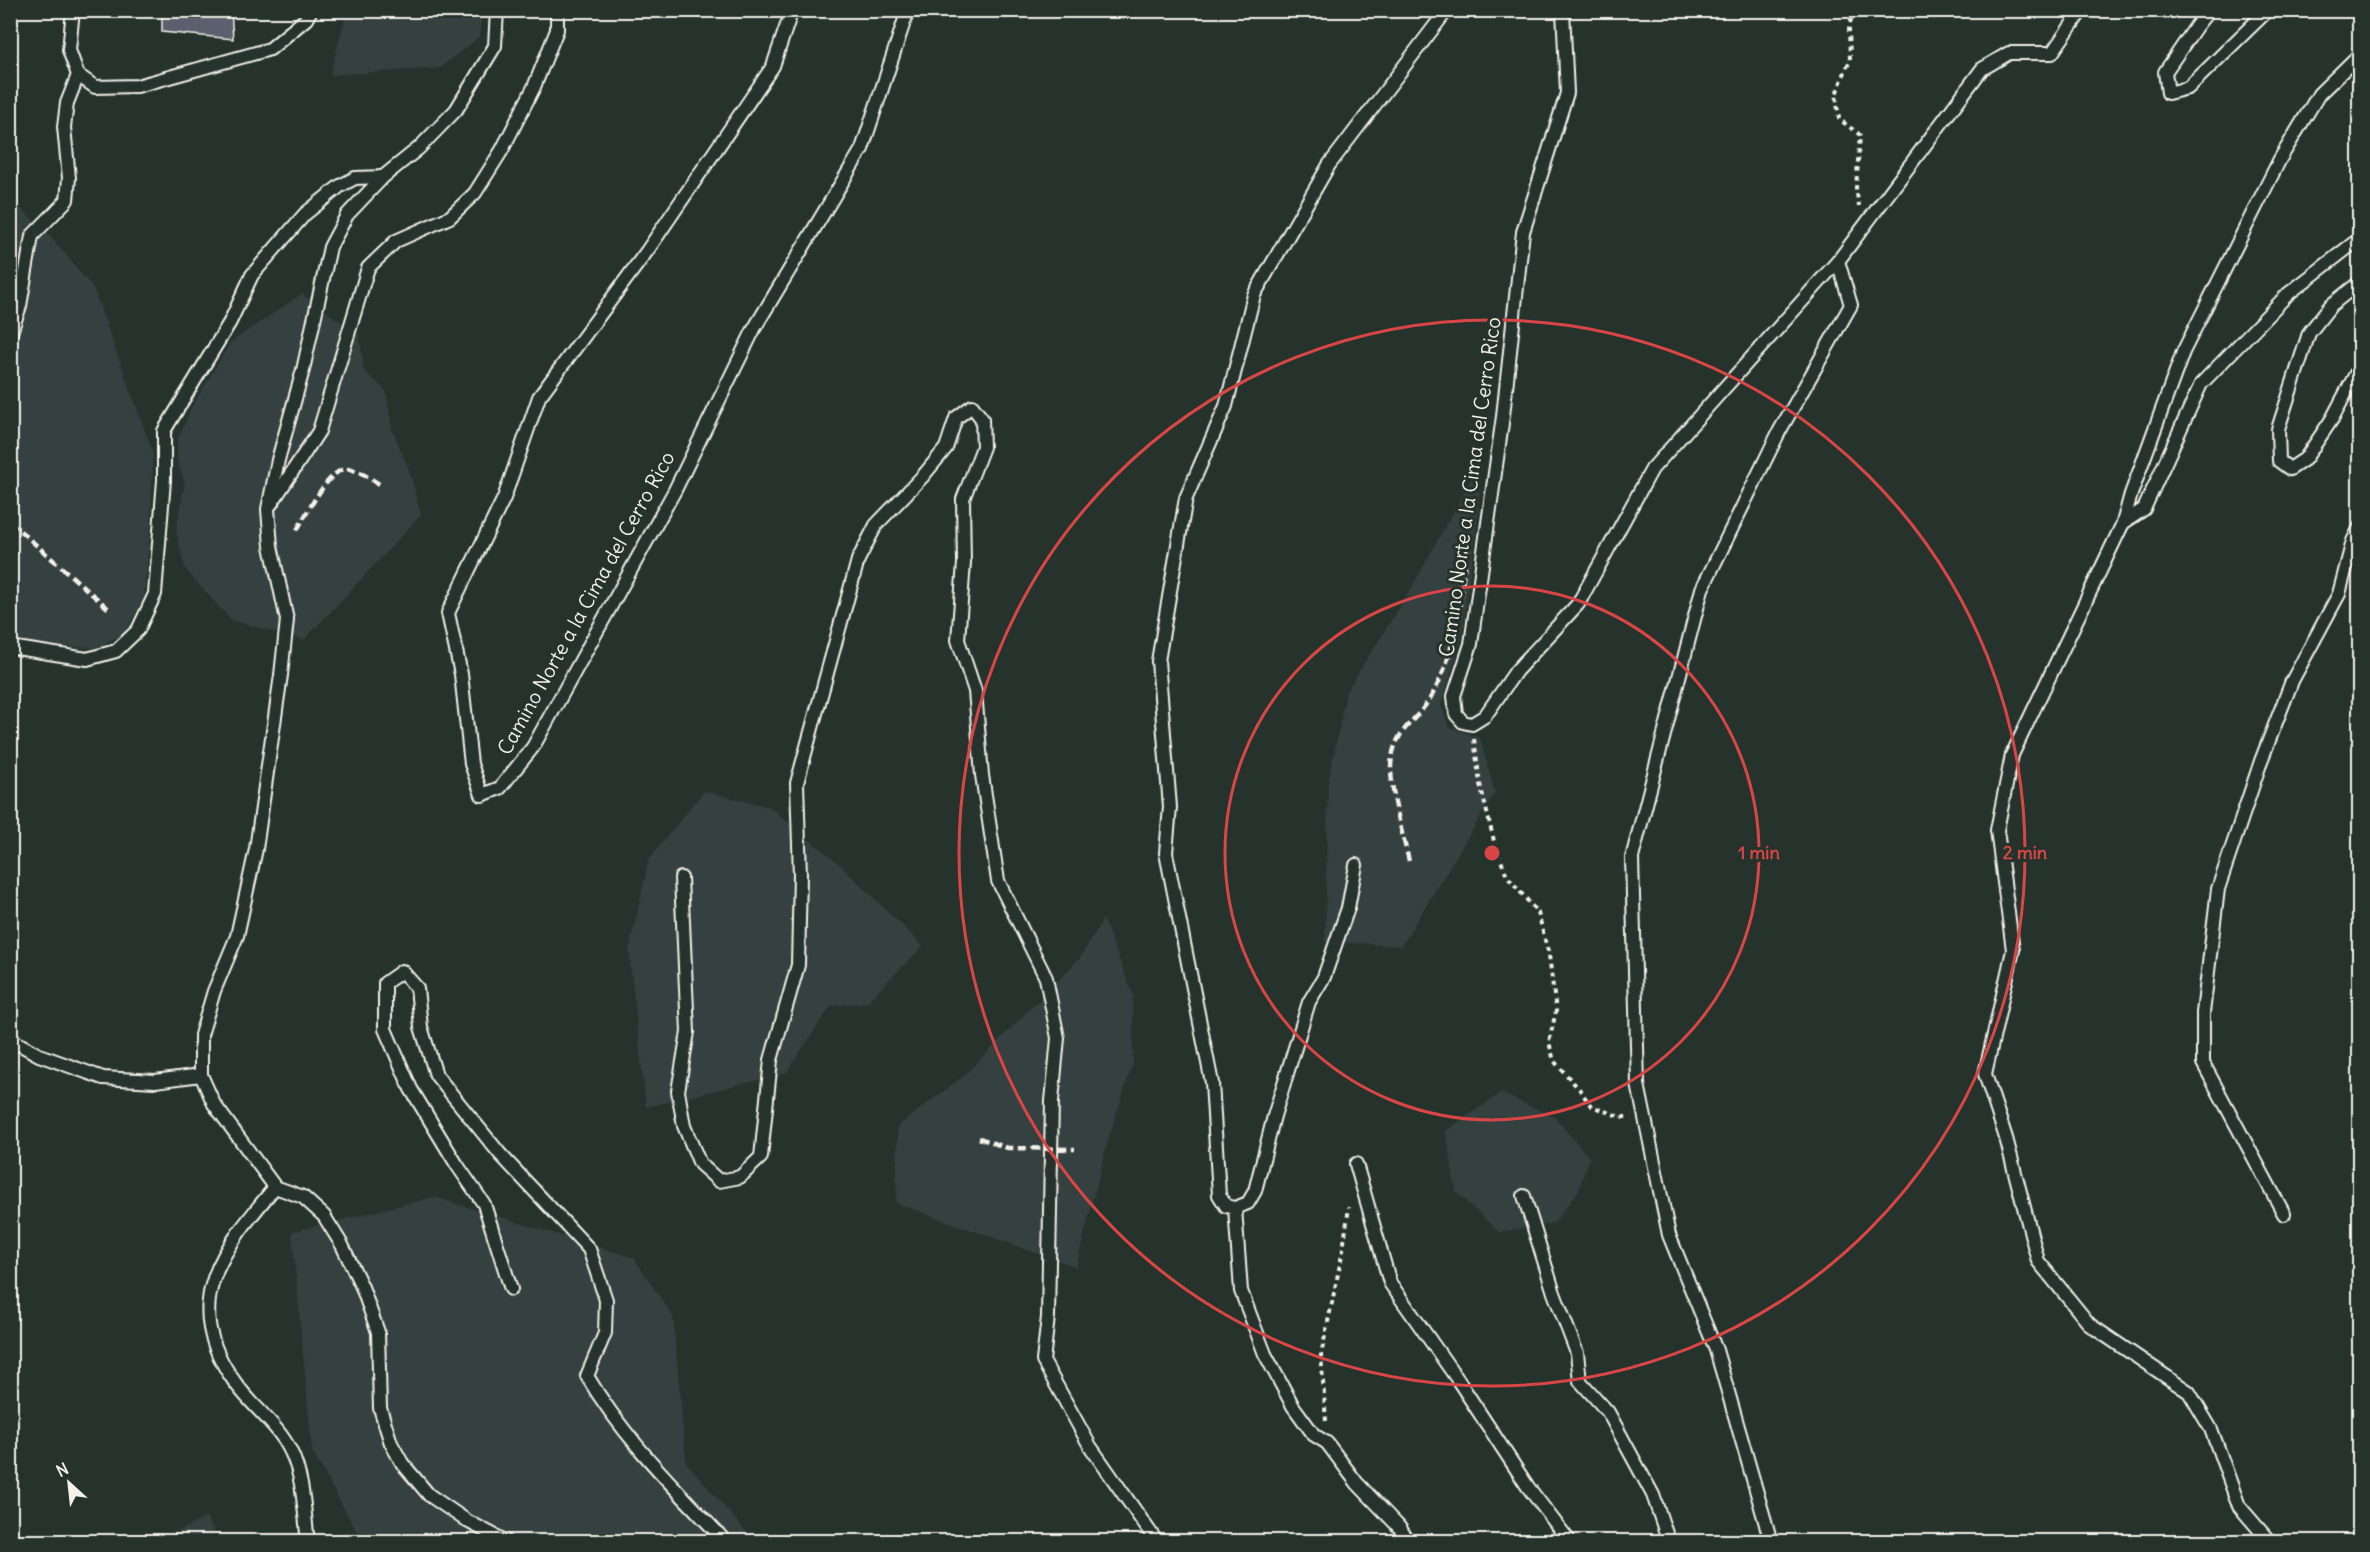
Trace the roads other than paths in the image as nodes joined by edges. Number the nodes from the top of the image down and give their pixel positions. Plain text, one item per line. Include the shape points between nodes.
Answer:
1 (73, 10) edge
2 (311, 10) edge
3 (497, 10) edge
4 (557, 10) edge
5 (792, 10) edge
6 (908, 10) edge
7 (1447, 10) edge
8 (1563, 10) edge
9 (2082, 10) edge
10 (2209, 10) edge
11 (2268, 10) edge
12 (2360, 54) edge
13 (78, 75) junction
14 (383, 177) junction
15 (2360, 243) edge
16 (1838, 261) junction
17 (2360, 282) edge
18 (10, 335) edge
19 (2360, 366) edge
20 (268, 509) junction
21 (2123, 523) junction
22 (2360, 527) edge
23 (10, 647) edge
24 (1356, 865) dead end
25 (681, 878) dead end
26 (10, 1039) edge
27 (201, 1075) junction
28 (1356, 1164) dead end
29 (275, 1187) junction
30 (1524, 1196) dead end
31 (1235, 1208) junction
32 (2284, 1214) dead end
33 (511, 1289) dead end
34 (308, 1542) edge
35 (507, 1542) edge
36 (726, 1542) edge
37 (1157, 1542) edge
38 (1409, 1542) edge
39 (1570, 1542) edge
40 (1669, 1542) edge
41 (1772, 1542) edge
42 (2270, 1542) edge

1 - 13 lane via 69,50
2 - 13 lane via 306,19 270,49 137,86 95,87
3 - 14 lane via 495,46 456,110
4 - 20 lane via 557,30 534,87 475,193 450,217 396,241 368,268 319,431
5 - 6 lane, Camino Norte a la Cima del Cerro Rico via 773,66 647,251 539,397 504,498 448,613 471,764 482,795 500,789 532,747 675,490 754,329 862,149
7 - 31 lane via 1329,165 1254,295 1226,406 1184,509 1158,661 1170,807 1166,853 1212,1083 1219,1195 1226,1206
8 - 16 lane, Camino Norte a la Cima del Cerro Rico via 1567,93 1523,232 1503,416 1471,644 1454,696 1456,714 1463,722 1472,724 1485,716 1516,671 1578,604 1652,469
9 - 16 lane via 2052,53 2009,53 1982,69
10 - 11 lane via 2165,72 2168,93 2188,88
12 - 21 lane via 2319,94 2280,159 2183,352
13 - 18 lane via 67,103 64,127 67,200 32,236 20,306
14 - 20 lane via 347,215 330,247
14 - 23 lane via 355,178 340,186 305,214 252,275 219,340 164,431 155,594 138,630 116,651 87,659
15 - 21 lane via 2354,243 2289,294 2201,384 2144,509
16 - 41 lane via 1851,305 1779,432 1702,589 1632,858 1638,1084 1669,1235 1716,1350
17 - 19 lane via 2331,305 2309,333 2278,429 2279,461 2290,469 2305,459 2332,420
20 - 27 lane via 271,546 287,620 281,675 256,849 237,936 201,1035
21 - 42 lane via 2012,755 1997,830 2013,950 1985,1074 2038,1261 2090,1325 2189,1392 2211,1429 2239,1506
22 - 32 lane via 2339,594 2292,681 2218,889 2203,1013 2203,1063
24 - 31 lane via 1348,908 1324,977 1309,1002 1255,1191 1248,1203
25 - 37 lane via 688,1032 678,1091 684,1126 700,1164 719,1181 740,1177 761,1158 771,1060 798,965 797,783 858,560 876,525 946,448 956,418 972,406 982,419 983,447 963,499 964,563 958,640 975,691 981,775 998,881 1046,978 1058,1038 1052,1101 1048,1317 1043,1361 1090,1446
26 - 27 lane via 39,1055 103,1078 155,1081
27 - 29 lane via 214,1104
28 - 39 lane via 1390,1282 1528,1487
29 - 34 lane via 226,1251 211,1282 207,1310 214,1346 234,1381 291,1450 299,1472
29 - 35 lane via 303,1197 324,1216 362,1287 378,1332 381,1408 391,1443 402,1463 429,1495
30 - 40 lane via 1577,1353 1580,1381 1608,1412 1653,1495
31 - 38 lane via 1241,1290 1265,1354 1314,1435 1327,1443 1357,1484
33 - 36 lane via 484,1204 411,1089 385,1029 385,983 402,971 417,988 421,1027 436,1074 500,1154 589,1249 606,1300 604,1332 587,1376 607,1409 660,1474

